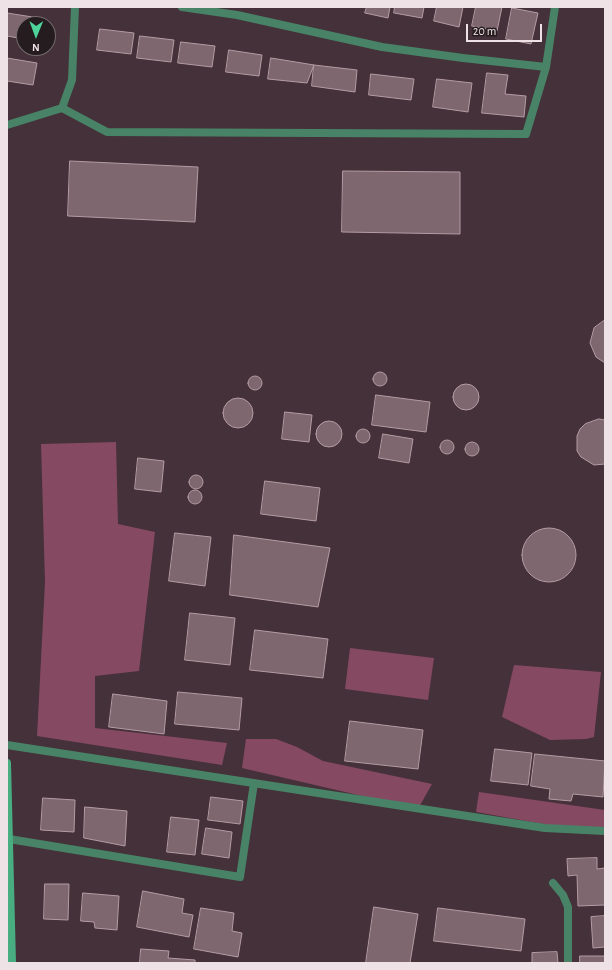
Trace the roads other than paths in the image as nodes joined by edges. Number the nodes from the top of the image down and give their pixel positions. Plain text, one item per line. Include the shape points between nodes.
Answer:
1 (75, 7) edge
2 (182, 7) edge
3 (555, 7) edge
4 (546, 67) junction
5 (62, 108) junction
6 (7, 126) edge
7 (7, 745) edge
8 (7, 763) edge
9 (254, 783) junction
10 (605, 831) edge
11 (9, 839) junction
12 (553, 883) dead end
13 (12, 963) edge
14 (568, 963) edge

1 - 5 street via 72,80
2 - 4 street via 237,15 382,47
3 - 4 street
4 - 5 street via 526,134 107,132
5 - 6 street
7 - 9 street
8 - 11 street
9 - 10 street via 545,828
9 - 11 street via 240,877
11 - 13 street
12 - 14 street via 563,895 568,907

